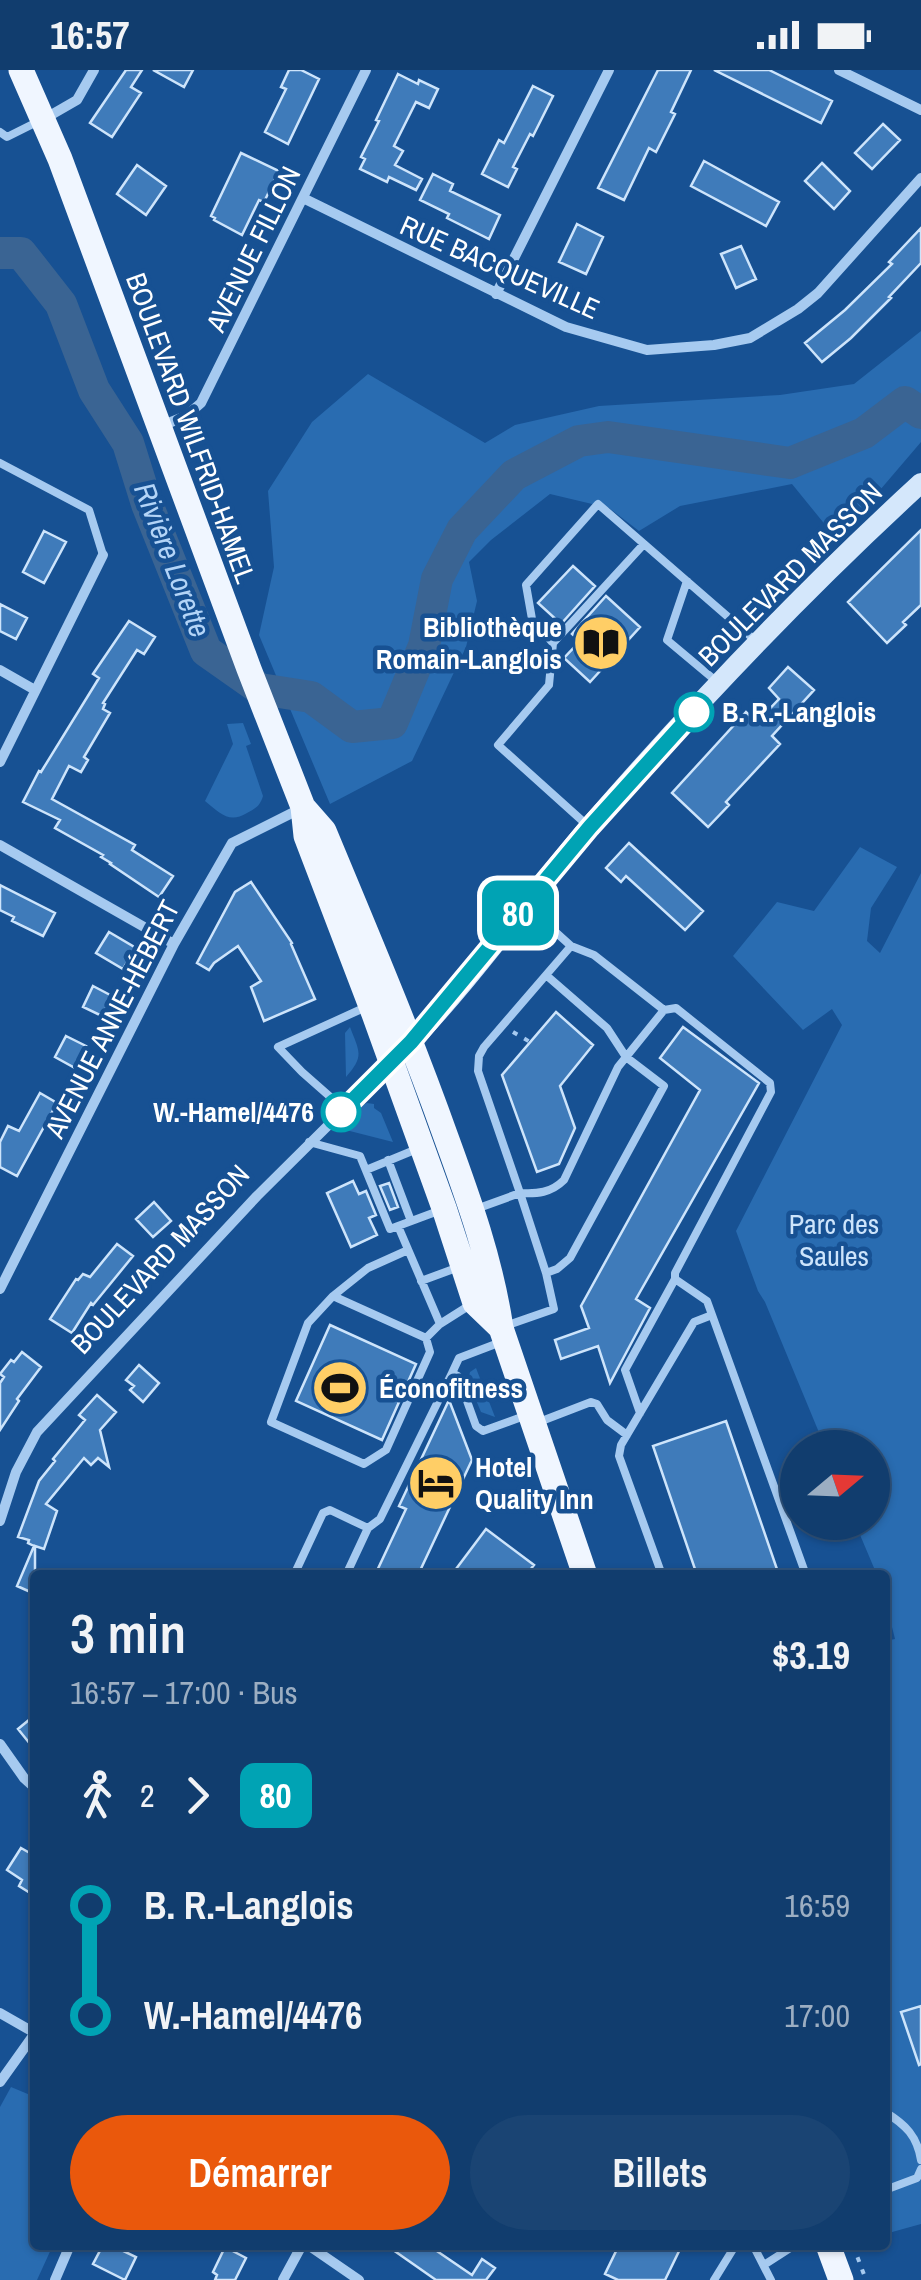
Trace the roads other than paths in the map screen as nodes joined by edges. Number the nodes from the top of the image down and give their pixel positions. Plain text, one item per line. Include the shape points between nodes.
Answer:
1 (21, 70) edge
2 (94, 70) edge
3 (366, 70) edge
4 (609, 70) edge
5 (839, 70) edge
6 (921, 110) edge
7 (44, 119) junction
8 (0, 132) edge
9 (921, 178) edge
10 (302, 198) junction
11 (496, 294) junction
12 (159, 427) junction
13 (0, 463) edge
14 (921, 483) edge
15 (643, 545) junction
16 (103, 554) joint
17 (687, 581) junction
18 (757, 642) junction
19 (553, 643) junction
20 (0, 670) edge
21 (720, 683) junction
22 (35, 690) junction
23 (0, 762) edge
24 (303, 807) junction
25 (590, 827) junction
26 (0, 844) edge
27 (525, 905) junction
28 (174, 944) junction
29 (571, 946) junction
30 (546, 975) junction
31 (370, 1004) junction
32 (664, 1010) junction
33 (411, 1042) junction
34 (626, 1057) junction
35 (391, 1062) junction
36 (344, 1109) junction
37 (309, 1142) junction
38 (422, 1147) junction
39 (388, 1160) junction
40 (366, 1170) junction
41 (520, 1193) junction
42 (444, 1208) junction
43 (472, 1210) junction
44 (411, 1221) junction
45 (398, 1226) junction
46 (408, 1250) junction
47 (463, 1266) junction
48 (546, 1273) junction
49 (675, 1279) junction
50 (421, 1280) junction
51 (0, 1288) edge
52 (333, 1296) junction
53 (476, 1303) junction
54 (712, 1314) junction
55 (440, 1324) junction
56 (503, 1334) junction
57 (426, 1338) junction
58 (452, 1373) junction
59 (640, 1412) junction
60 (533, 1418) junction
61 (627, 1435) junction
62 (0, 1521) edge
63 (368, 1528) junction
64 (296, 1570) edge
65 (348, 1570) edge
66 (583, 1570) edge
67 (660, 1570) edge
68 (804, 1570) edge
69 (0, 1744) edge
70 (30, 1783) edge
71 (0, 2013) edge
72 (30, 2030) edge
73 (30, 2040) edge
74 (0, 2082) edge
75 (890, 2115) edge
76 (921, 2160) edge
77 (921, 2169) edge
78 (890, 2188) edge
79 (68, 2250) edge
80 (302, 2250) edge
81 (313, 2250) edge
82 (732, 2250) edge
83 (755, 2250) edge
84 (787, 2250) edge
85 (830, 2250) edge
86 (764, 2265) junction
87 (55, 2280) edge
88 (283, 2280) edge
89 (360, 2280) edge
90 (714, 2280) edge
91 (771, 2280) edge
92 (840, 2280) edge

1 - 7 main road, BOULEVARD WILFRID-HAMEL
2 - 7 street via 77,100
3 - 10 street, AVENUE FILLON
4 - 11 street
5 - 6 street
7 - 8 lane via 6,136
7 - 12 main road, BOULEVARD WILFRID-HAMEL
9 - 11 street, RUE BACQUEVILLE via 818,293 750,338 647,350 566,327
10 - 11 street, RUE BACQUEVILLE
10 - 12 street, AVENUE FILLON via 202,403
12 - 24 main road, BOULEVARD WILFRID-HAMEL
13 - 16 lane via 89,510
14 - 18 main road, BOULEVARD MASSON
15 - 17 lane
15 - 19 lane
15 - 19 lane via 598,504 526,585 532,619
16 - 22 street
17 - 18 lane
17 - 21 lane via 668,640
18 - 21 main road, BOULEVARD MASSON
19 - 25 lane via 549,686 498,746
20 - 22 street
21 - 25 main road, BOULEVARD MASSON
22 - 23 street
24 - 28 street, AVENUE ANNE-HÉBERT via 232,842
24 - 31 main road, BOULEVARD WILFRID-HAMEL via 306,836
24 - 33 main road, BOULEVARD WILFRID-HAMEL via 324,831
25 - 27 main road, BOULEVARD MASSON
26 - 28 street
27 - 29 lane
27 - 33 main road, BOULEVARD MASSON
28 - 51 street, AVENUE ANNE-HÉBERT
29 - 30 lane
29 - 32 lane via 594,955
30 - 34 lane via 607,1028
30 - 41 lane via 479,1056 478,1072
31 - 35 main road, BOULEVARD WILFRID-HAMEL
31 - 36 lane via 278,1047
32 - 34 lane
32 - 49 lane via 676,1008 770,1083 771,1092
33 - 35 main road, BOULEVARD MASSON
33 - 43 main road, BOULEVARD WILFRID-HAMEL
34 - 41 lane via 564,1180 538,1194
34 - 48 lane via 664,1086 570,1258
35 - 36 street, BOULEVARD MASSON
35 - 38 main road, BOULEVARD WILFRID-HAMEL
36 - 37 street, BOULEVARD MASSON
37 - 40 lane via 360,1156
37 - 62 street, BOULEVARD MASSON via 37,1432
38 - 39 lane
38 - 42 main road, BOULEVARD WILFRID-HAMEL
39 - 40 lane
39 - 44 lane
40 - 45 lane via 390,1229
41 - 43 lane
41 - 48 lane
42 - 44 lane
42 - 47 main road, BOULEVARD WILFRID-HAMEL
43 - 56 main road, BOULEVARD WILFRID-HAMEL
44 - 45 lane
45 - 46 lane
46 - 50 lane
46 - 52 lane via 368,1268
47 - 50 lane
47 - 53 main road, BOULEVARD WILFRID-HAMEL
48 - 56 lane via 554,1309
49 - 54 lane via 707,1300
49 - 59 lane via 625,1370
50 - 55 lane
52 - 57 lane
52 - 57 lane via 308,1323 271,1422 364,1464 386,1450 430,1352
53 - 55 lane
53 - 56 main road, BOULEVARD WILFRID-HAMEL
54 - 59 lane via 694,1322
54 - 68 lane
55 - 57 lane
56 - 58 lane via 460,1358
56 - 60 main road, BOULEVARD WILFRID-HAMEL
58 - 60 lane via 483,1431
58 - 63 lane via 380,1519
59 - 61 lane
60 - 61 lane via 591,1402
60 - 66 main road, BOULEVARD WILFRID-HAMEL
61 - 67 lane via 619,1456
63 - 64 lane via 330,1510 323,1513
63 - 65 lane
69 - 70 street
71 - 72 street
73 - 74 street
75 - 76 lane via 916,2138
77 - 78 lane via 917,2178
79 - 87 street
80 - 88 street
81 - 89 street
82 - 90 lane
83 - 86 lane
84 - 86 lane
85 - 92 main road
86 - 91 lane

